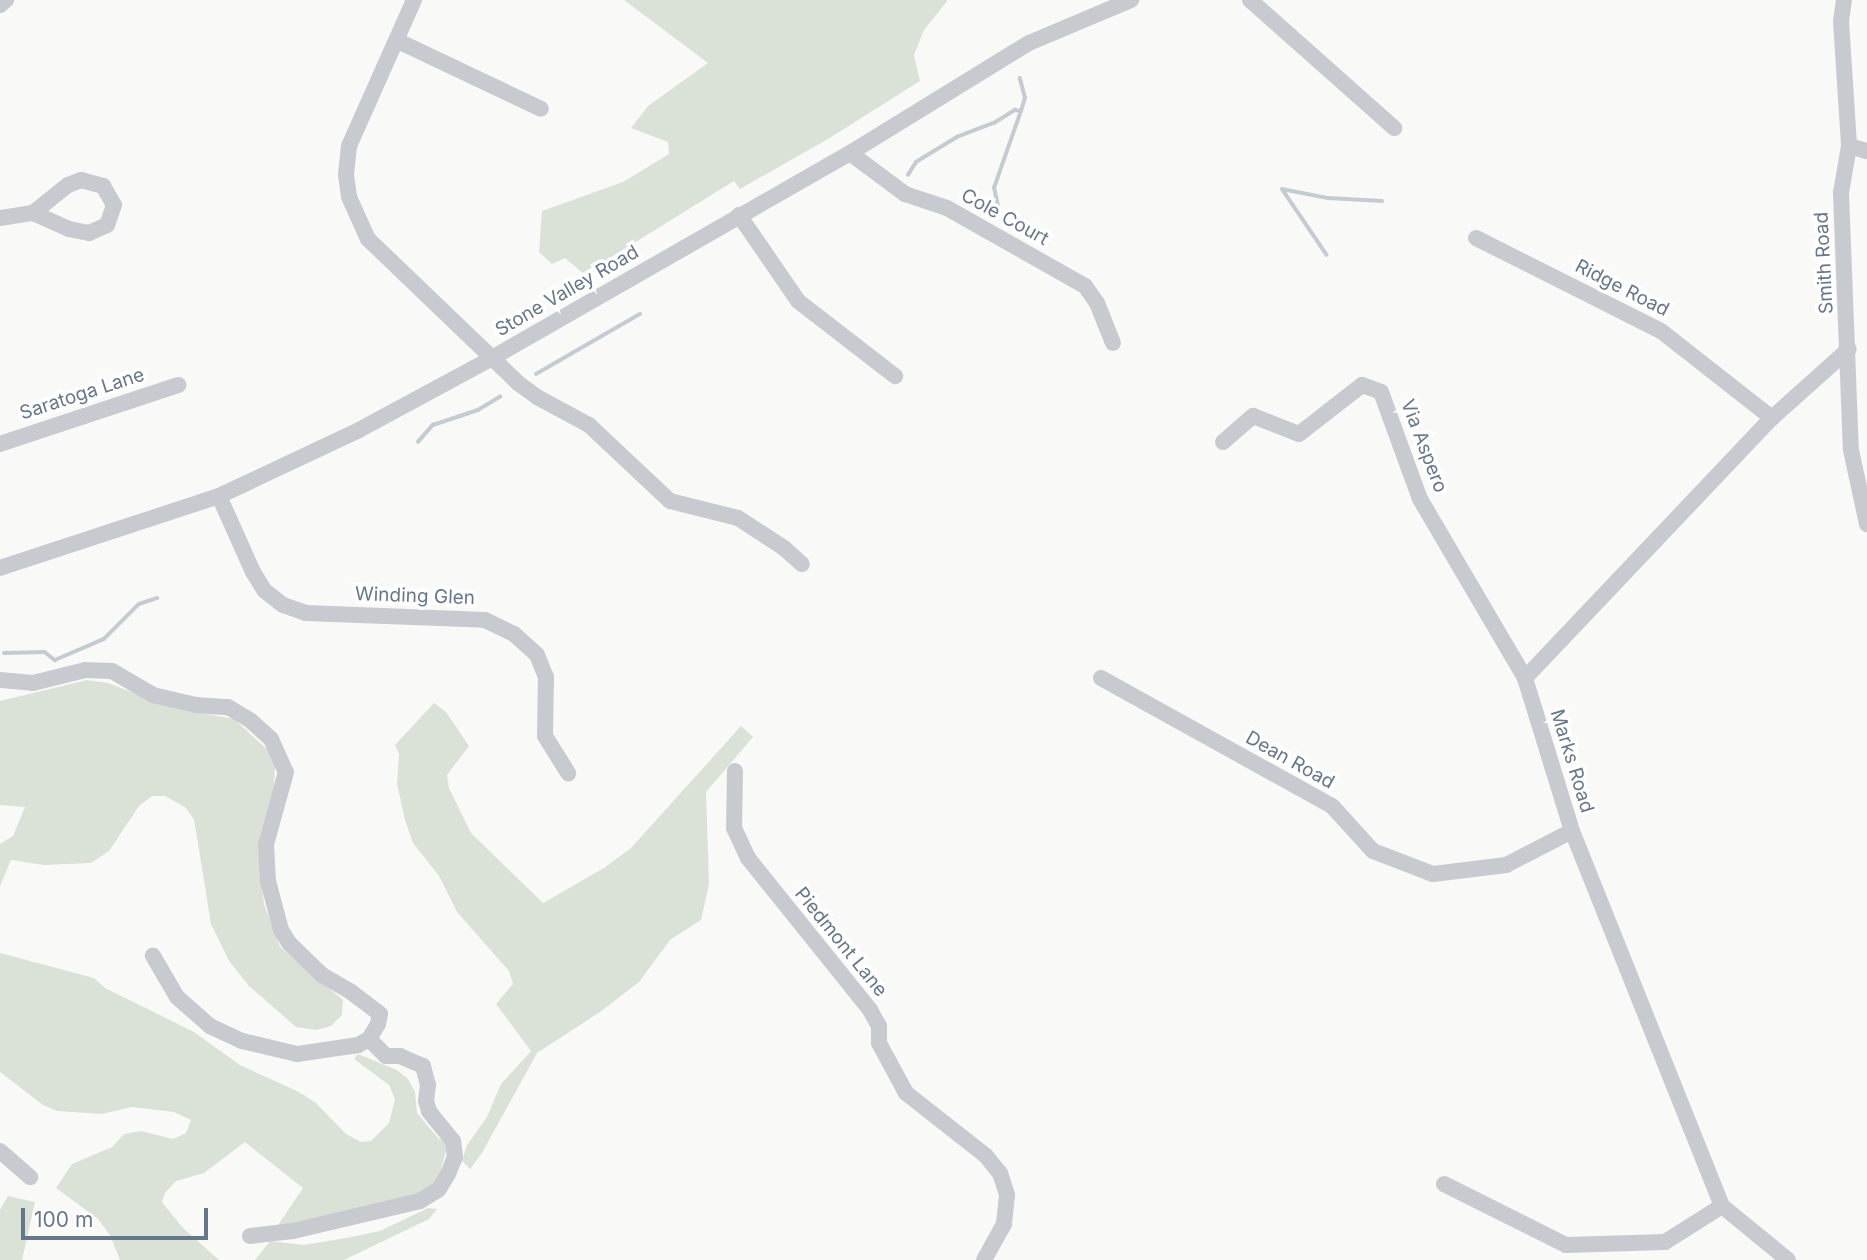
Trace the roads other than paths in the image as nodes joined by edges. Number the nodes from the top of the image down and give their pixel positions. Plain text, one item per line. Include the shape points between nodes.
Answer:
1 (6, 0) edge
2 (414, 0) edge
3 (1131, 0) edge
4 (1250, 0) edge
5 (1844, 0) edge
6 (0, 5) edge
7 (398, 41) junction
8 (541, 109) dead end
9 (1394, 128) dead end
10 (1849, 146) junction
11 (1867, 151) edge
12 (850, 153) junction
13 (33, 213) junction
14 (738, 215) junction
15 (0, 218) edge
16 (1476, 238) dead end
17 (1113, 343) dead end
18 (1849, 349) junction
19 (492, 358) junction
20 (895, 376) dead end
21 (178, 385) dead end
22 (1772, 418) junction
23 (1223, 442) dead end
24 (0, 444) edge
25 (219, 496) junction
26 (1867, 524) edge
27 (802, 564) dead end
28 (0, 568) edge
29 (1, 677) edge
30 (1101, 678) dead end
31 (1525, 678) junction
32 (735, 771) dead end
33 (568, 774) dead end
34 (1572, 831) junction
35 (153, 956) dead end
36 (369, 1039) junction
37 (0, 1151) edge
38 (30, 1177) dead end
39 (1444, 1184) dead end
40 (1722, 1206) junction
41 (250, 1236) dead end
42 (984, 1260) edge
43 (1788, 1260) edge

1 - 6 street
2 - 7 street
3 - 12 street, Stone Valley Road via 1029,43
4 - 9 street
5 - 10 street, Smith Road via 1841,21
7 - 8 street
7 - 19 street via 349,146 349,197 376,248
10 - 11 street
10 - 18 street, Smith Road via 1842,193
12 - 14 street, Stone Valley Road
12 - 17 street, Cole Court via 905,194 947,208 1085,286
13 - 13 street via 81,180 103,186 114,205 107,225 89,233
13 - 15 street
14 - 19 street, Stone Valley Road
14 - 20 street via 799,301
16 - 22 street, Ridge Road via 1661,331
18 - 22 street
18 - 26 street, Smith Road via 1851,450
19 - 25 street, Stone Valley Road
19 - 27 street via 537,397 589,425 670,501 738,518
21 - 24 street, Saratoga Lane
22 - 31 street
23 - 31 street, Via Aspero via 1253,415 1300,434 1362,386 1381,392 1420,499
25 - 28 street, Stone Valley Road
25 - 33 street, Winding Glen via 253,572 265,591 283,605 306,613 485,620 514,634 537,655 546,677 545,736
29 - 36 street via 33,683 85,670 111,671 166,699 228,707 271,739 286,772 266,844 276,914 289,943 307,962 380,1014
30 - 34 street, Dean Road via 1332,806 1373,851 1433,874 1507,865
31 - 34 street, Marks Road
32 - 42 street, Piedmont Lane via 734,828 748,858 870,1010 879,1026 879,1043 906,1094 971,1143 1000,1173 1007,1195 1004,1224
34 - 40 street, Marks Road
35 - 36 street via 177,997 210,1026 242,1041 298,1054 358,1045
36 - 41 street via 386,1056 400,1056 423,1066 429,1111 453,1141 455,1157 439,1189 420,1201 293,1231
37 - 38 street
39 - 40 street via 1566,1245 1665,1242
40 - 43 street, Marks Road

